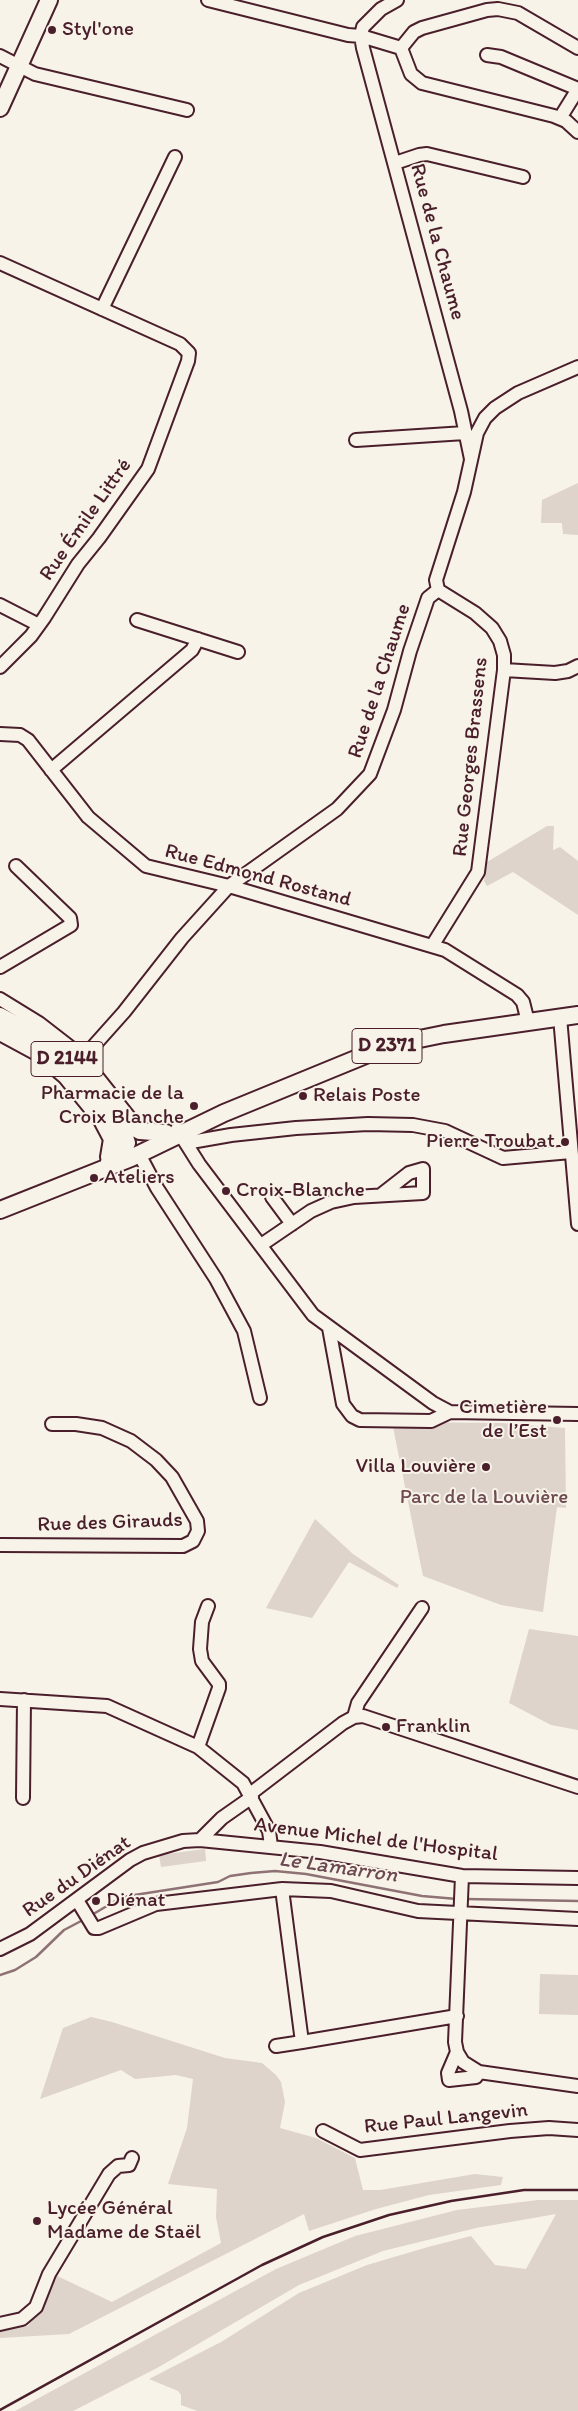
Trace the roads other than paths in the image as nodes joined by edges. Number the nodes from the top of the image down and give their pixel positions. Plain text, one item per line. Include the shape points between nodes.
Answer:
1 (49, 0) edge
2 (208, 0) edge
3 (397, 0) edge
4 (361, 36) junction
5 (401, 48) junction
6 (578, 48) edge
7 (487, 55) dead end
8 (0, 56) edge
9 (19, 65) junction
10 (578, 89) edge
11 (0, 108) edge
12 (187, 110) dead end
13 (560, 118) junction
14 (578, 132) edge
15 (175, 157) dead end
16 (395, 163) junction
17 (523, 177) dead end
18 (0, 263) edge
19 (102, 309) junction
20 (578, 367) edge
21 (461, 411) junction
22 (485, 418) junction
23 (465, 433) junction
24 (356, 440) dead end
25 (471, 459) junction
26 (438, 590) junction
27 (0, 605) edge
28 (137, 620) dead end
29 (39, 625) junction
30 (198, 639) junction
31 (238, 652) dead end
32 (578, 666) edge
33 (0, 667) edge
34 (504, 670) junction
35 (0, 734) edge
36 (51, 770) junction
37 (16, 866) dead end
38 (229, 886) junction
39 (432, 946) junction
40 (0, 967) edge
41 (0, 999) edge
42 (578, 1015) edge
43 (0, 1016) edge
44 (560, 1018) junction
45 (528, 1022) junction
46 (0, 1032) edge
47 (79, 1054) junction
48 (181, 1133) junction
49 (130, 1147) junction
50 (571, 1152) junction
51 (576, 1177) edge
52 (382, 1194) dead end
53 (272, 1197) dead end
54 (0, 1202) edge
55 (0, 1210) edge
56 (292, 1224) junction
57 (578, 1224) edge
58 (261, 1245) junction
59 (329, 1328) junction
60 (260, 1398) dead end
61 (450, 1412) junction
62 (578, 1414) edge
63 (52, 1424) dead end
64 (0, 1545) edge
65 (208, 1606) dead end
66 (422, 1608) dead end
67 (0, 1699) edge
68 (24, 1700) junction
69 (354, 1717) junction
70 (198, 1747) junction
71 (578, 1787) edge
72 (251, 1796) junction
73 (23, 1798) dead end
74 (200, 1840) junction
75 (271, 1846) junction
76 (462, 1876) junction
77 (578, 1878) edge
78 (282, 1888) junction
79 (77, 1900) junction
80 (461, 1909) junction
81 (578, 1919) edge
82 (0, 1949) edge
83 (457, 2016) junction
84 (302, 2042) junction
85 (276, 2046) dead end
86 (457, 2052) junction
87 (479, 2072) junction
88 (578, 2086) edge
89 (578, 2130) edge
90 (323, 2131) dead end
91 (132, 2158) dead end
92 (0, 2324) edge

1 - 9 main road
2 - 4 street
3 - 4 street via 371,17
4 - 5 street
4 - 16 street, Rue de la Chaume
5 - 6 street via 414,32 422,28 498,9 518,13
5 - 13 street via 411,74 422,83
7 - 10 street via 501,56
8 - 9 street
9 - 11 main road
9 - 12 street via 35,74
10 - 13 street
13 - 14 street
15 - 19 street
16 - 17 street via 427,154
16 - 21 street, Rue de la Chaume
18 - 19 street
19 - 29 street, Rue Émile Littré via 180,344 189,353 188,360 148,469 78,564
20 - 22 street via 518,394
21 - 22 street via 471,422
21 - 23 street, Rue de la Chaume
22 - 25 street, Rue de la Chaume via 477,433
23 - 24 street
23 - 25 street, Rue de la Chaume
25 - 26 street, Rue de la Chaume via 436,580
26 - 34 street, Rue Georges Brassens via 492,628 502,648
26 - 38 street, Rue de la Chaume via 428,598 394,710 370,774 337,809
27 - 29 street
28 - 30 street
29 - 33 street, Rue Émile Littré
30 - 31 street
30 - 36 street via 192,650
32 - 34 street via 556,673
34 - 39 street, Rue Georges Brassens via 478,872
35 - 36 street, Rue Edmond Rostand via 20,735 28,740
36 - 38 street, Rue Edmond Rostand via 88,817 146,866
37 - 40 street via 70,918 71,925
38 - 39 street, Rue Edmond Rostand
38 - 47 street, Rue de la Chaume via 91,1049
39 - 45 street, Rue Edmond Rostand via 445,950 517,995 523,1002
41 - 47 street via 39,1023
42 - 44 main road, D 2371
43 - 49 main road, D 2144 via 35,1034 71,1062 119,1119
44 - 45 main road, D 2371
44 - 50 street
45 - 48 main road, D 2371 via 390,1045
46 - 49 main road, D 2144 via 39,1053 59,1070
47 - 49 street
48 - 49 main road
48 - 49 main road, D 2371
48 - 50 street via 231,1135 296,1128 394,1125 445,1131 504,1158
48 - 58 street via 199,1164
49 - 54 main road
49 - 55 main road via 78,1180
49 - 60 street via 216,1279 244,1331
50 - 51 street
51 - 57 street
52 - 56 street via 331,1202
53 - 56 street
56 - 58 street
58 - 59 street via 313,1315
59 - 61 street
59 - 61 street via 343,1404 352,1416 360,1420 432,1420
61 - 62 street
63 - 64 street, Rue des Girauds via 102,1428 131,1441 172,1477 197,1521 198,1531 193,1542 183,1546
65 - 70 street via 202,1622 200,1650 202,1661 219,1688
66 - 69 street via 358,1704
67 - 68 street
68 - 70 street via 107,1706
68 - 73 street
69 - 71 street via 363,1716
69 - 72 street
70 - 72 street via 243,1783
72 - 74 street
72 - 75 street via 269,1831
74 - 75 street, Avenue Michel de l'Hospital
74 - 79 street, Rue du Diénat via 183,1841 143,1853
75 - 76 street, Avenue Michel de l'Hospital
76 - 77 street, Avenue Michel de l'Hospital
76 - 80 street
78 - 79 street via 156,1904 98,1928 91,1924
78 - 80 street via 331,1891 418,1911
78 - 84 street
79 - 82 street, Rue du Diénat via 30,1934
80 - 81 street
80 - 83 street
83 - 84 street
83 - 86 street
84 - 85 street
86 - 87 street via 463,2062
86 - 87 street via 448,2073 449,2080 476,2077
87 - 88 street
89 - 90 street, Rue Paul Langevin via 510,2130 360,2150
91 - 92 street via 129,2165 118,2166 109,2174 48,2274 36,2307 22,2319

